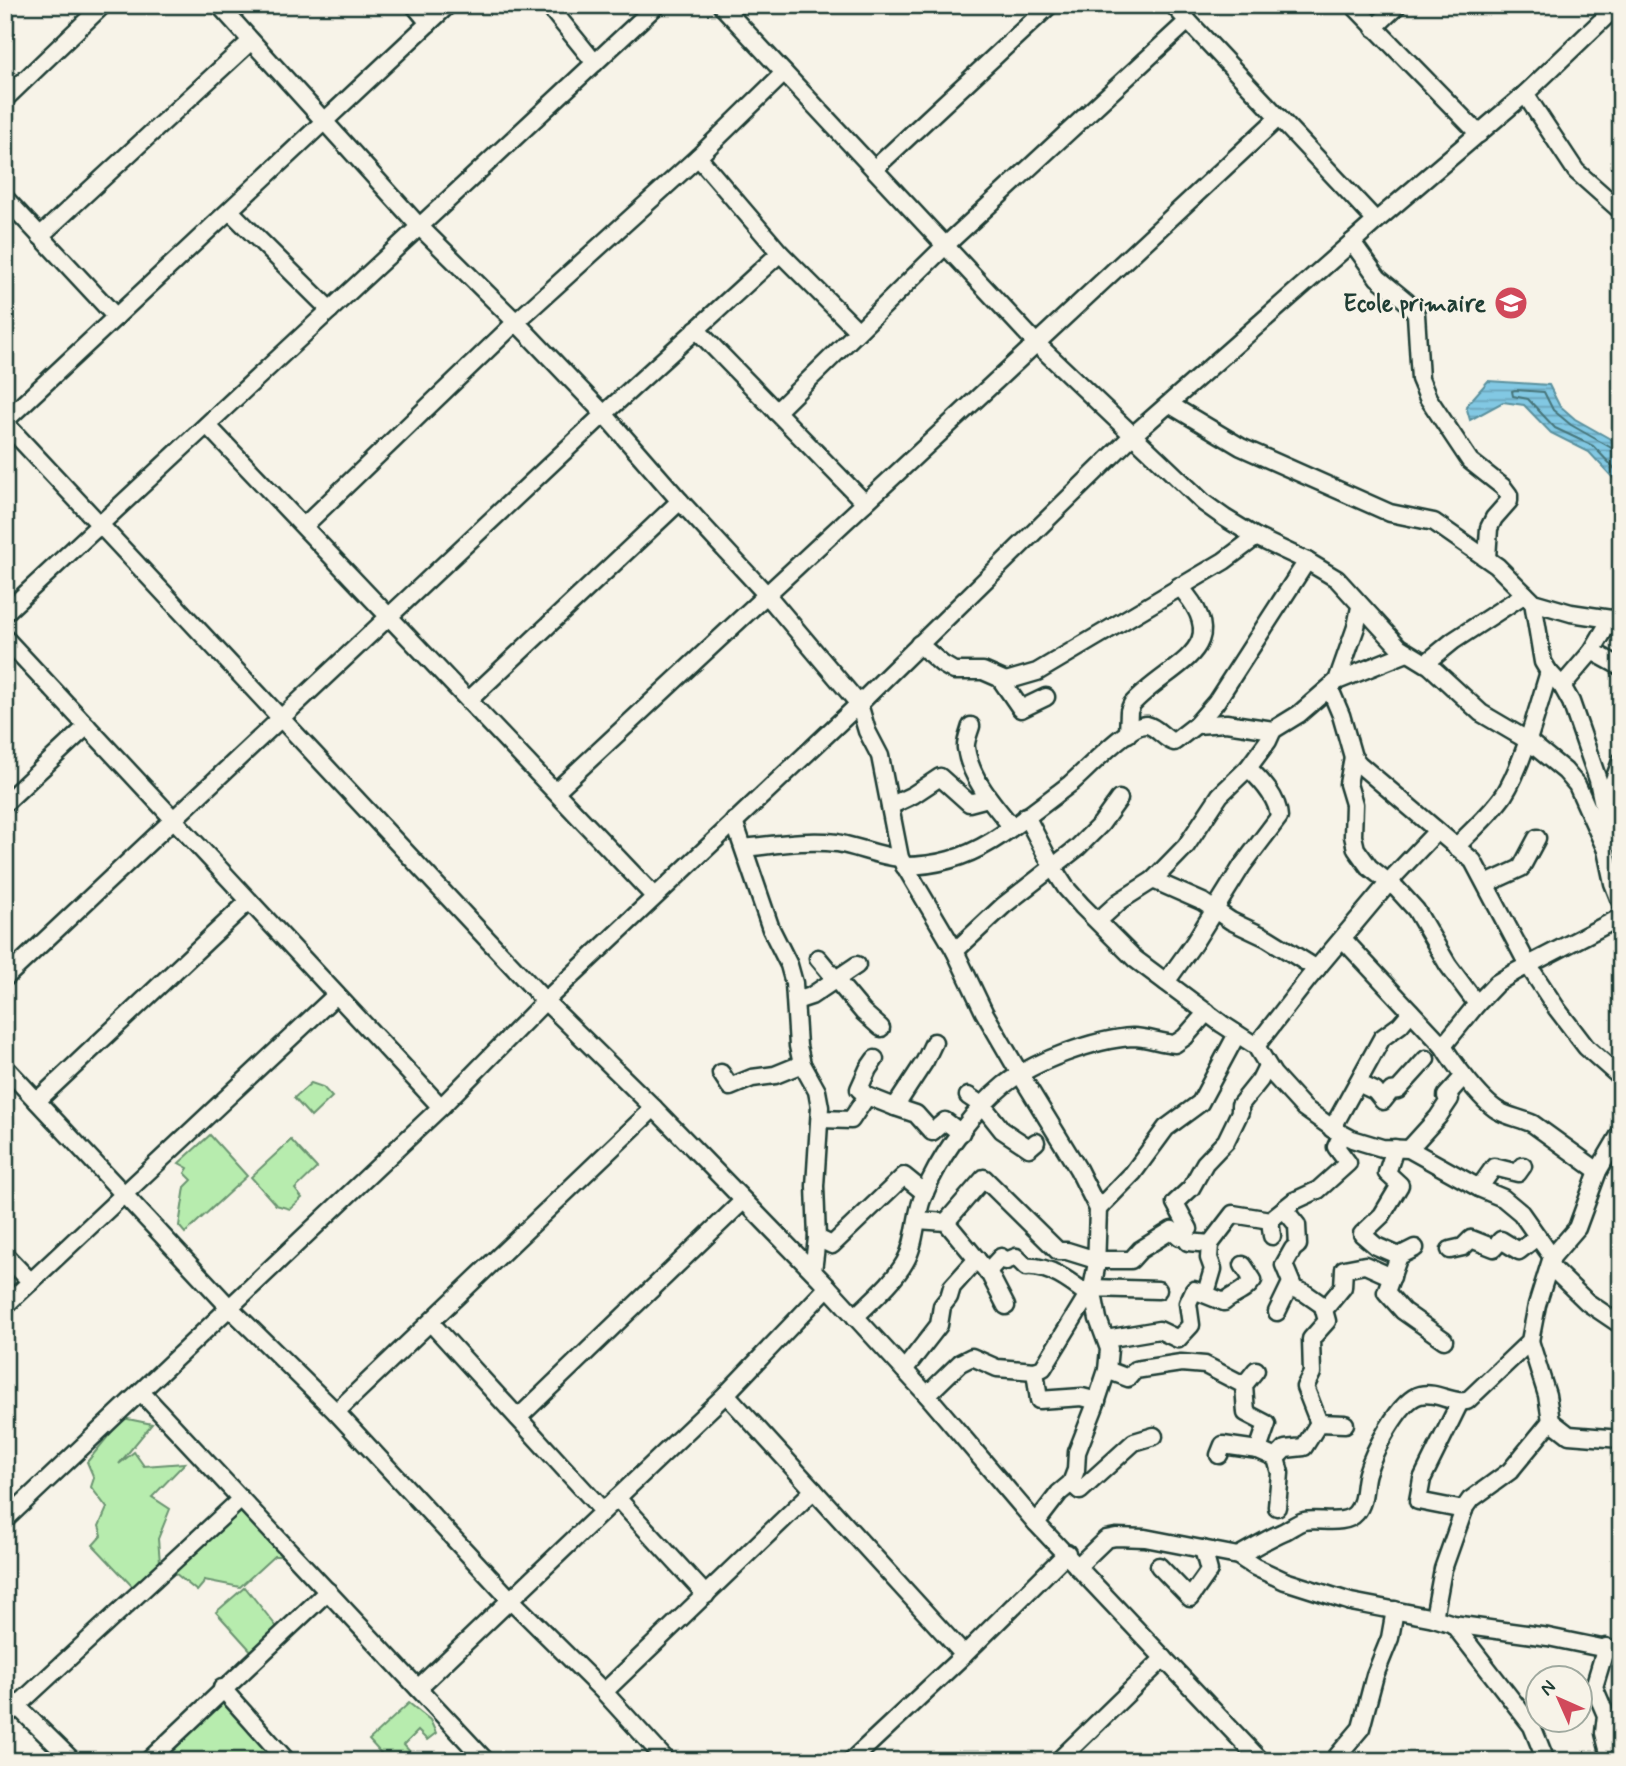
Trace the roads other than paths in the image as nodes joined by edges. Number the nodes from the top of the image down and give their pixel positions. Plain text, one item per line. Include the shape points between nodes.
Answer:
1 (103, 5) edge
2 (219, 5) edge
3 (414, 5) edge
4 (448, 5) edge
5 (548, 5) edge
6 (657, 5) edge
7 (721, 5) edge
8 (1050, 5) edge
9 (1173, 5) edge
10 (1353, 5) edge
11 (1398, 5) edge
12 (1618, 5) edge
13 (1188, 21) junction
14 (429, 23) junction
15 (1374, 28) junction
16 (251, 41) junction
17 (595, 63) junction
18 (784, 73) junction
19 (1525, 94) junction
20 (5, 99) edge
21 (1279, 117) junction
22 (326, 122) junction
23 (1479, 134) junction
24 (698, 158) junction
25 (874, 169) junction
26 (5, 198) edge
27 (230, 211) junction
28 (1621, 211) edge
29 (1376, 221) junction
30 (419, 226) junction
31 (40, 236) junction
32 (1352, 242) junction
33 (947, 244) junction
34 (780, 253) junction
35 (330, 310) junction
36 (117, 317) junction
37 (516, 322) junction
38 (696, 329) junction
39 (858, 331) junction
40 (1036, 343) junction
41 (1169, 404) junction
42 (776, 412) junction
43 (604, 414) junction
44 (5, 422) edge
45 (207, 425) junction
46 (1132, 436) junction
47 (680, 501) junction
48 (865, 503) junction
49 (100, 524) junction
50 (303, 526) junction
51 (1256, 537) junction
52 (1487, 558) junction
53 (1307, 561) junction
54 (1179, 586) junction
55 (767, 594) junction
56 (1529, 598) junction
57 (1360, 607) junction
58 (5, 613) edge
59 (390, 617) junction
60 (1616, 617) edge
61 (5, 638) edge
62 (919, 644) junction
63 (1592, 651) junction
64 (1407, 653) junction
65 (1426, 663) junction
66 (1621, 667) edge
67 (1549, 672) junction
68 (1001, 680) junction
69 (1333, 685) junction
70 (1562, 686) junction
71 (1046, 696) dead end
72 (469, 700) junction
73 (859, 704) junction
74 (282, 718) junction
75 (1196, 725) junction
76 (87, 726) junction
77 (971, 726) dead end
78 (1273, 730) junction
79 (1128, 734) junction
80 (1527, 740) junction
81 (1353, 757) junction
82 (1621, 761) edge
83 (1248, 768) junction
84 (556, 791) junction
85 (988, 798) junction
86 (1119, 799) dead end
87 (5, 803) edge
88 (890, 806) junction
89 (1604, 810) junction
90 (1026, 817) junction
91 (174, 820) junction
92 (734, 821) junction
93 (1012, 827) junction
94 (1437, 831) junction
95 (1537, 838) dead end
96 (1456, 847) junction
97 (744, 848) junction
98 (1606, 850) junction
99 (902, 862) junction
100 (1053, 868) junction
101 (1153, 880) junction
102 (1617, 882) edge
103 (1389, 883) junction
104 (1486, 884) junction
105 (654, 897) junction
106 (249, 901) junction
107 (1621, 903) edge
108 (1215, 910) junction
109 (1621, 917) edge
110 (1098, 921) junction
111 (1343, 939) junction
112 (955, 951) junction
113 (818, 958) dead end
114 (857, 965) dead end
115 (1528, 965) junction
116 (1317, 969) junction
117 (5, 978) edge
118 (836, 978) junction
119 (1166, 982) junction
120 (336, 995) junction
121 (545, 1001) junction
122 (796, 1001) junction
123 (1477, 1004) junction
124 (1207, 1012) junction
125 (1411, 1012) junction
126 (881, 1028) dead end
127 (1237, 1034) junction
128 (934, 1042) dead end
129 (1256, 1046) junction
130 (1443, 1046) junction
131 (876, 1059) dead end
132 (1426, 1059) dead end
133 (802, 1064) junction
134 (1267, 1066) junction
135 (5, 1068) edge
136 (721, 1073) dead end
137 (1020, 1074) junction
138 (1464, 1076) junction
139 (1621, 1078) edge
140 (1358, 1083) junction
141 (968, 1096) dead end
142 (866, 1097) junction
143 (37, 1101) junction
144 (983, 1106) junction
145 (441, 1107) junction
146 (895, 1107) junction
147 (654, 1108) junction
148 (821, 1119) junction
149 (1337, 1131) junction
150 (1621, 1132) edge
151 (961, 1133) junction
152 (1036, 1142) dead end
153 (1402, 1148) junction
154 (1523, 1166) dead end
155 (1598, 1171) junction
156 (1479, 1188) junction
157 (925, 1193) junction
158 (124, 1194) junction
159 (743, 1202) junction
160 (1098, 1209) junction
161 (1284, 1209) junction
162 (918, 1220) junction
163 (946, 1222) junction
164 (1183, 1234) junction
165 (1537, 1237) junction
166 (817, 1238) junction
167 (1210, 1244) junction
168 (1415, 1248) dead end
169 (1450, 1250) dead end
170 (5, 1255) edge
171 (1399, 1256) junction
172 (1096, 1260) junction
173 (1551, 1261) junction
174 (982, 1265) junction
175 (1243, 1265) dead end
176 (813, 1271) junction
177 (1392, 1278) junction
178 (31, 1282) junction
179 (1292, 1283) junction
180 (828, 1287) junction
181 (1158, 1290) dead end
182 (1090, 1292) junction
183 (1206, 1293) junction
184 (5, 1306) edge
185 (1006, 1306) dead end
186 (1325, 1307) junction
187 (230, 1308) junction
188 (1277, 1312) dead end
189 (855, 1317) junction
190 (431, 1323) junction
191 (1621, 1325) edge
192 (1105, 1339) junction
193 (1444, 1340) dead end
194 (1530, 1341) junction
195 (904, 1370) junction
196 (1107, 1370) junction
197 (1256, 1370) dead end
198 (1035, 1371) junction
199 (1244, 1385) junction
200 (141, 1392) junction
201 (726, 1394) junction
202 (927, 1395) junction
203 (1097, 1401) junction
204 (1460, 1402) junction
205 (336, 1412) junction
206 (518, 1418) junction
207 (1551, 1420) junction
208 (1319, 1423) junction
209 (1345, 1424) dead end
210 (1154, 1436) dead end
211 (1621, 1439) edge
212 (1258, 1450) junction
213 (1219, 1455) dead end
214 (1276, 1458) junction
215 (1071, 1483) junction
216 (814, 1490) junction
217 (617, 1498) junction
218 (241, 1499) junction
219 (1277, 1507) dead end
220 (1464, 1510) junction
221 (603, 1511) junction
222 (5, 1520) edge
223 (1035, 1523) junction
224 (1203, 1549) junction
225 (1067, 1553) junction
226 (1238, 1556) junction
227 (1159, 1566) dead end
228 (1077, 1567) junction
229 (328, 1591) junction
230 (706, 1595) junction
231 (509, 1598) junction
232 (1395, 1610) junction
233 (1434, 1618) junction
234 (1453, 1624) junction
235 (1613, 1649) edge
236 (964, 1655) junction
237 (1164, 1658) junction
238 (222, 1688) junction
239 (418, 1688) junction
240 (604, 1692) junction
241 (11, 1711) edge
242 (1252, 1758) edge
243 (73, 1761) edge
244 (148, 1761) edge
245 (287, 1761) edge
246 (486, 1761) edge
247 (667, 1761) edge
248 (851, 1761) edge
249 (1058, 1761) edge
250 (1333, 1761) edge
251 (1546, 1761) edge
252 (1611, 1761) edge

1 - 20 street
2 - 16 street
3 - 14 street
4 - 14 street
5 - 17 street
6 - 17 street
7 - 18 street
8 - 25 street
9 - 13 street
10 - 15 street
11 - 15 street
12 - 19 street
13 - 21 street
13 - 33 street
14 - 22 street
15 - 23 street
16 - 22 street
16 - 31 street
17 - 30 street
18 - 24 street
18 - 25 street
19 - 23 street
19 - 28 street via 1576,171
21 - 29 street
21 - 40 street
22 - 27 street
22 - 30 street
23 - 29 street
24 - 34 street
24 - 37 street
25 - 33 street
26 - 31 street
27 - 35 street
27 - 36 street
29 - 32 street
30 - 35 street
30 - 37 street
31 - 36 street
32 - 41 street
32 - 52 street via 1378,278 1416,314 1420,379 1428,398 1470,461 1509,495 1491,524
33 - 39 street
33 - 40 street
34 - 38 street
34 - 39 street
35 - 45 street
36 - 44 street
37 - 43 street
37 - 50 street
38 - 42 street
38 - 43 street
39 - 42 street
40 - 46 street
40 - 48 street
41 - 46 street
41 - 52 street via 1241,447 1390,513 1434,522
42 - 48 street
43 - 47 street
43 - 59 street
44 - 49 street
45 - 49 street
45 - 50 street
46 - 51 street via 1204,503
46 - 62 street
47 - 55 street
47 - 72 street
48 - 55 street
49 - 58 street
49 - 74 street
50 - 59 street
51 - 53 street
51 - 54 street
52 - 56 street
53 - 57 street via 1337,579
53 - 75 street via 1216,702
54 - 68 street via 1042,670
54 - 79 street via 1197,608 1201,641 1132,704
55 - 73 street
55 - 84 street
56 - 60 street via 1571,613
56 - 65 street via 1453,641
56 - 67 street
57 - 64 street
57 - 69 street
59 - 72 street
59 - 74 street
60 - 63 street
61 - 76 street
62 - 68 street via 949,669 983,671
62 - 73 street
63 - 66 street
63 - 70 street
64 - 65 street
64 - 69 street
65 - 80 street via 1481,713
67 - 70 street
67 - 80 street
68 - 71 street via 1021,709
69 - 78 street
69 - 81 street
70 - 89 street via 1585,739
72 - 84 street
73 - 88 street via 880,756
73 - 92 street
74 - 91 street
74 - 121 street
75 - 78 street via 1226,723
75 - 79 street via 1173,743 1147,725
76 - 87 street
76 - 91 street
77 - 85 street via 965,746
78 - 83 street
79 - 90 street
80 - 96 street via 1503,797
80 - 98 street via 1572,778
81 - 94 street
81 - 103 street via 1348,784 1354,804 1354,845 1369,867
82 - 89 street
83 - 101 street via 1220,795 1186,846
83 - 108 street via 1268,790 1279,817
84 - 105 street
85 - 88 street via 969,803 940,777
85 - 93 street
86 - 100 street via 1101,824
88 - 99 street
89 - 98 street
90 - 93 street
90 - 100 street
91 - 106 street
91 - 117 street
92 - 97 street
92 - 105 street
93 - 99 street via 948,861 931,865
94 - 96 street
94 - 103 street
95 - 104 street via 1521,868
96 - 104 street via 1473,861
97 - 99 street via 822,842
97 - 122 street via 771,929 789,965
98 - 102 street
99 - 112 street
100 - 110 street via 1071,895
100 - 112 street
101 - 108 street
101 - 110 street
102 - 107 street
103 - 111 street
103 - 123 street via 1416,910 1447,965
104 - 115 street
105 - 121 street
106 - 120 street
106 - 143 street
108 - 116 street
108 - 119 street
109 - 115 street
110 - 119 street
111 - 116 street
111 - 125 street
112 - 137 street
113 - 118 street
114 - 118 street
115 - 123 street via 1497,983
115 - 139 street via 1576,1035
116 - 129 street
118 - 122 street
118 - 126 street
119 - 124 street
120 - 145 street
120 - 158 street
121 - 145 street
121 - 147 street
122 - 133 street
123 - 130 street
124 - 127 street
124 - 137 street via 1175,1044 1134,1037 1113,1040
125 - 130 street
125 - 140 street via 1382,1038
127 - 129 street
127 - 160 street via 1200,1103 1166,1128 1133,1173
128 - 146 street
129 - 134 street
130 - 138 street
131 - 142 street via 859,1089
132 - 140 street via 1383,1101
133 - 136 street via 730,1087
133 - 148 street via 817,1091
134 - 149 street via 1304,1108
134 - 164 street via 1240,1105 1226,1141 1175,1203 1189,1229
135 - 143 street
137 - 144 street
137 - 160 street via 1068,1150
138 - 153 street via 1446,1096 1450,1099 1438,1117
138 - 155 street via 1497,1111 1533,1124
140 - 149 street
141 - 144 street
142 - 146 street
142 - 148 street via 852,1121
143 - 158 street
144 - 151 street
144 - 152 street via 1002,1130 1030,1148
145 - 187 street
146 - 151 street via 916,1114 932,1132 945,1121
147 - 159 street
147 - 190 street
148 - 166 street via 815,1186
149 - 153 street via 1382,1148
149 - 161 street via 1336,1147 1348,1163 1318,1190
150 - 155 street
151 - 157 street
153 - 156 street
153 - 171 street via 1387,1173 1400,1185 1382,1215 1362,1234
154 - 156 street via 1518,1174 1494,1167
155 - 173 street via 1577,1228
156 - 165 street via 1510,1203
157 - 162 street
157 - 166 street via 904,1176 832,1245
158 - 178 street
158 - 187 street
159 - 176 street
159 - 206 street
160 - 172 street
161 - 167 street via 1271,1228 1233,1214
161 - 179 street via 1297,1225 1298,1245 1284,1265
162 - 163 street
162 - 189 street via 905,1261
163 - 172 street via 984,1178 1058,1251
163 - 174 street
164 - 167 street via 1188,1242
164 - 172 street via 1180,1237 1172,1230 1131,1261
165 - 169 street via 1519,1251 1501,1240 1494,1248 1471,1239
165 - 173 street
166 - 176 street
167 - 183 street via 1213,1269
168 - 171 street
170 - 178 street
171 - 177 street
172 - 182 street
173 - 191 street via 1587,1302
173 - 194 street
174 - 182 street via 1016,1257 1026,1267 1037,1266
174 - 185 street
174 - 195 street via 952,1287 939,1325
175 - 183 street via 1253,1280 1245,1292 1224,1302
176 - 180 street
177 - 186 street via 1365,1265 1344,1269 1343,1287
177 - 193 street via 1386,1293
178 - 184 street
179 - 186 street via 1294,1289
179 - 188 street
180 - 189 street
180 - 201 street
181 - 182 street
182 - 192 street
182 - 198 street via 1048,1361
183 - 192 street via 1194,1290 1188,1303 1191,1325 1178,1339 1159,1330
186 - 208 street via 1327,1321 1311,1339 1311,1373 1305,1387
187 - 200 street
187 - 205 street
189 - 195 street
190 - 205 street
190 - 206 street
192 - 196 street
194 - 204 street via 1467,1401
194 - 207 street
195 - 202 street
196 - 199 street via 1128,1378 1135,1370 1181,1363 1205,1365
196 - 203 street
197 - 199 street
198 - 202 street via 997,1368 972,1357
198 - 203 street via 1039,1400 1082,1397
199 - 212 street via 1247,1413 1267,1424
200 - 218 street
200 - 222 street
201 - 216 street
201 - 217 street
202 - 223 street
203 - 215 street via 1077,1452
204 - 220 street via 1422,1479 1418,1501
204 - 226 street via 1439,1394 1409,1401 1373,1458 1365,1494 1350,1518 1303,1521
205 - 231 street
206 - 221 street
207 - 211 street via 1569,1435
207 - 220 street via 1510,1472 1470,1500
208 - 209 street
208 - 214 street via 1304,1447 1285,1449
210 - 215 street via 1134,1442 1080,1491
212 - 213 street via 1223,1445
212 - 214 street
214 - 219 street via 1280,1473
215 - 223 street
216 - 230 street
216 - 236 street
217 - 221 street
217 - 230 street
218 - 229 street
218 - 241 street
220 - 233 street via 1443,1569
221 - 231 street
223 - 225 street
224 - 226 street
224 - 227 street via 1209,1571 1190,1598
224 - 228 street via 1116,1537 1100,1543
225 - 228 street
225 - 236 street
226 - 232 street via 1286,1581 1351,1602
228 - 237 street
229 - 238 street
229 - 239 street
230 - 240 street
231 - 239 street
231 - 240 street
232 - 233 street
232 - 250 street via 1391,1638 1361,1728
233 - 234 street
234 - 235 street
234 - 251 street via 1532,1726
235 - 252 street via 1594,1687 1605,1715
236 - 248 street
237 - 242 street
237 - 249 street
238 - 244 street
238 - 245 street
239 - 246 street
240 - 247 street
241 - 243 street

